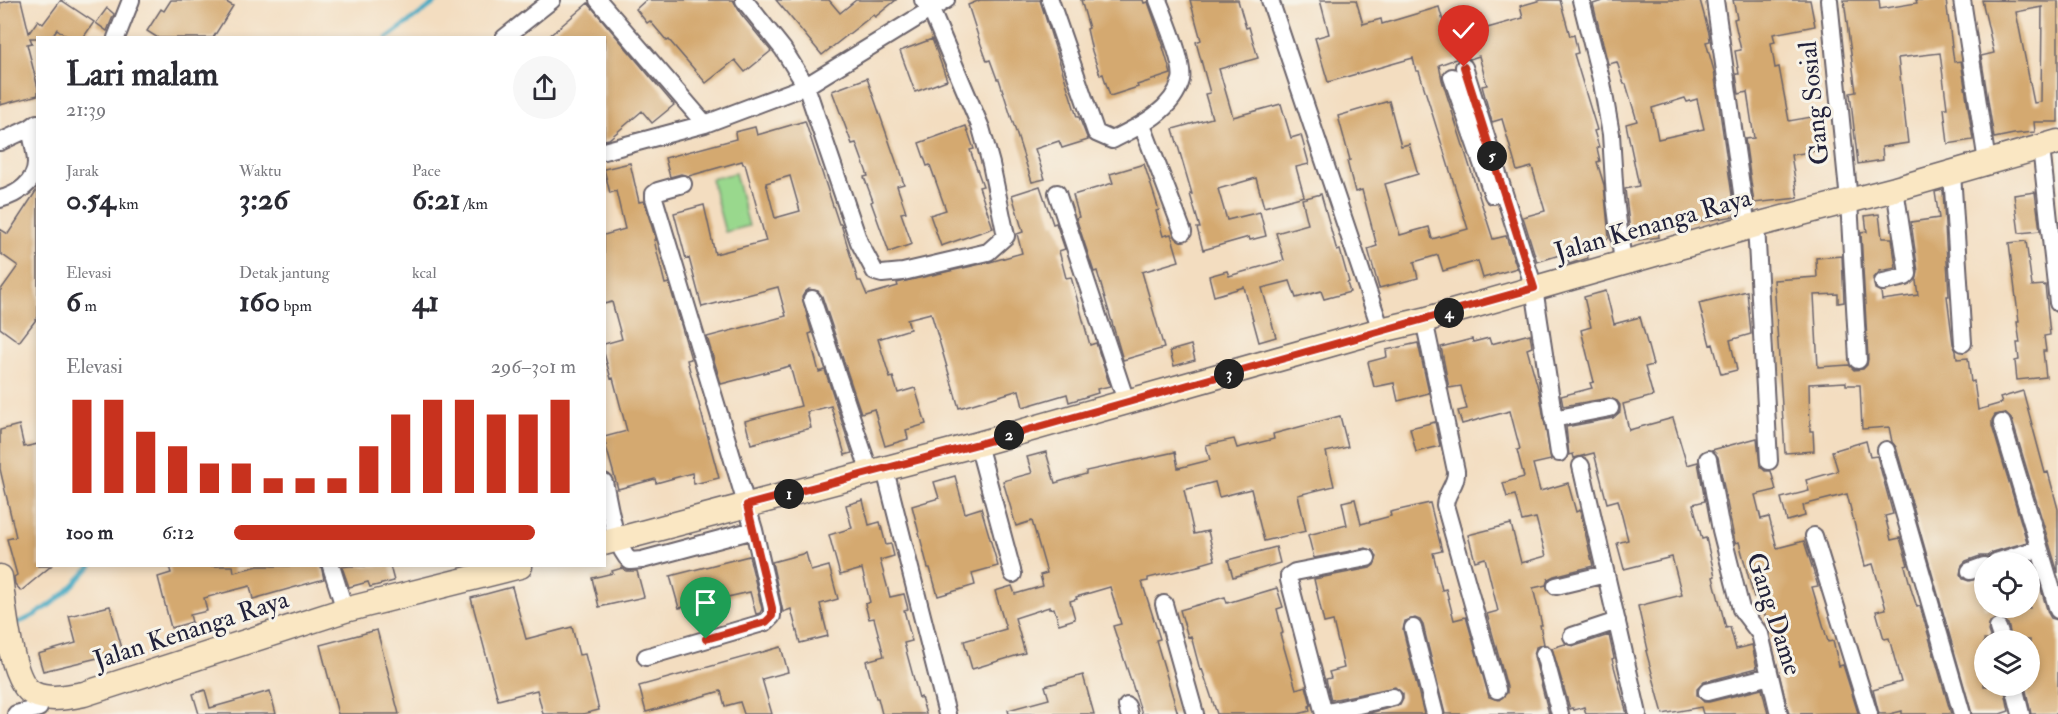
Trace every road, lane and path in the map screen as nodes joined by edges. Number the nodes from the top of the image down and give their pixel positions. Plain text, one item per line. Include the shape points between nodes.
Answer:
1 (131, 0) edge
2 (552, 0) edge
3 (598, 0) edge
4 (744, 0) edge
5 (945, 0) edge
6 (1050, 0) edge
7 (1158, 0) edge
8 (1270, 0) edge
9 (1581, 0) edge
10 (1715, 0) edge
11 (1829, 0) edge
12 (1962, 0) edge
13 (927, 5) edge
14 (117, 36) edge
15 (507, 36) edge
16 (1458, 72) dead end
17 (806, 86) junction
18 (705, 124) junction
19 (34, 125) edge
20 (1142, 125) junction
21 (0, 142) edge
22 (2049, 145) edge
23 (606, 149) edge
24 (1987, 162) junction
25 (1952, 173) junction
26 (682, 184) dead end
27 (1894, 189) junction
28 (1057, 193) dead end
29 (0, 199) edge
30 (1849, 201) junction
31 (1752, 227) junction
32 (1183, 232) dead end
33 (1623, 263) junction
34 (1883, 282) dead end
35 (1530, 289) junction
36 (812, 299) dead end
37 (2058, 303) edge
38 (1424, 320) junction
39 (1381, 330) junction
40 (1963, 343) dead end
41 (1858, 360) dead end
42 (1126, 401) junction
43 (1610, 408) dead end
44 (1553, 419) junction
45 (2002, 423) dead end
46 (978, 444) junction
47 (1886, 450) dead end
48 (1559, 453) dead end
49 (1708, 459) dead end
50 (1769, 460) dead end
51 (1581, 466) dead end
52 (878, 471) junction
53 (606, 499) edge
54 (747, 505) junction
55 (754, 530) junction
56 (1814, 536) dead end
57 (611, 541) edge
58 (2038, 549) junction
59 (2028, 552) edge
60 (1367, 558) dead end
61 (331, 567) edge
62 (516, 567) edge
63 (1013, 574) dead end
64 (1606, 574) junction
65 (0, 577) edge
66 (1556, 586) dead end
67 (1164, 604) dead end
68 (345, 610) junction
69 (2058, 610) edge
70 (4, 611) edge
71 (1617, 621) junction
72 (1413, 628) dead end
73 (1572, 636) dead end
74 (1544, 654) dead end
75 (646, 657) dead end
76 (1770, 676) junction
77 (1497, 690) dead end
78 (1707, 692) dead end
79 (1393, 696) dead end
80 (2016, 696) edge
81 (39, 706) edge
82 (16, 714) edge
83 (947, 714) edge
84 (1195, 714) edge
85 (1324, 714) edge
86 (1435, 714) edge
87 (1560, 714) edge
88 (1638, 714) edge
89 (1779, 714) edge
90 (1869, 714) edge
91 (1962, 714) edge
92 (2020, 714) edge

1 - 14 street
2 - 15 street
3 - 18 street
4 - 17 street
5 - 13 street
6 - 20 street via 1096,133 1112,140
7 - 20 street via 1182,79 1173,97
8 - 39 street
9 - 33 street via 1611,134
10 - 31 street
11 - 30 street, Gang Sosial
12 - 24 street
13 - 17 street
13 - 17 street via 981,128 991,164 1006,236 988,252 903,272 875,272 859,243
16 - 35 street
17 - 18 street
18 - 23 street
19 - 21 street
19 - 29 street via 36,165 30,180 21,190
20 - 32 street
22 - 24 street, Jalan Kenanga Raya
22 - 37 street
24 - 25 street, Jalan Kenanga Raya
25 - 27 street, Jalan Kenanga Raya
25 - 40 street
26 - 54 street via 658,191 654,198
27 - 30 street, Jalan Kenanga Raya
27 - 34 street via 1908,274
28 - 42 street
30 - 31 street, Jalan Kenanga Raya
30 - 41 street, Gang Sosial
31 - 33 street, Jalan Kenanga Raya
31 - 50 street
33 - 35 street, Jalan Kenanga Raya
35 - 38 street, Jalan Kenanga Raya
35 - 44 street
36 - 52 street
38 - 39 street, Jalan Kenanga Raya
38 - 77 street via 1456,471 1445,505
39 - 42 street, Jalan Kenanga Raya
42 - 46 street, Jalan Kenanga Raya
43 - 44 street
44 - 48 street
45 - 58 street
46 - 52 street, Jalan Kenanga Raya
46 - 63 street
47 - 91 street
49 - 76 street, Gang Dame via 1741,609 1760,634
51 - 64 street
52 - 54 street, Jalan Kenanga Raya
52 - 83 street
53 - 57 street
54 - 55 street
54 - 57 street, Jalan Kenanga Raya
55 - 57 street via 642,561 630,561
55 - 75 street via 772,616 766,622
56 - 90 street
58 - 59 street
58 - 69 street
60 - 85 street via 1289,576
61 - 68 street
62 - 68 street, Jalan Kenanga Raya
64 - 66 street
64 - 71 street
65 - 70 street
67 - 84 street
68 - 81 street, Jalan Kenanga Raya
70 - 81 street via 21,683
71 - 73 street
71 - 88 street
72 - 86 street
74 - 87 street
76 - 78 street
76 - 89 street, Gang Dame
79 - 85 street
80 - 92 street
81 - 82 street

